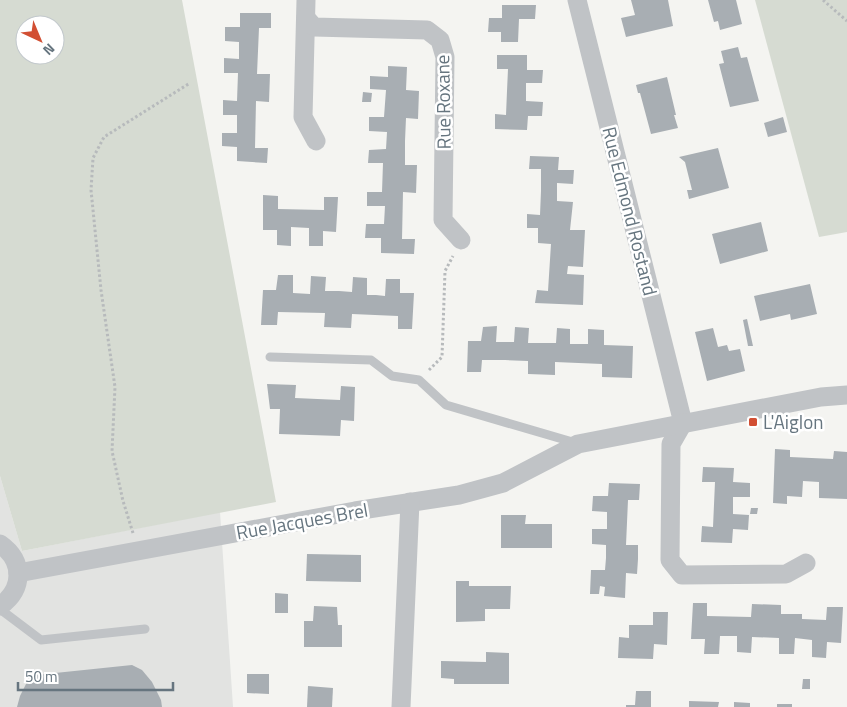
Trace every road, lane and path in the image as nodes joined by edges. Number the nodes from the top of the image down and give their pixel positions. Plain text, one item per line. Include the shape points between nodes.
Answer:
1 (577, 0) edge
2 (822, 0) edge
3 (306, 9) edge
4 (847, 21) edge
5 (190, 83) dead end
6 (316, 142) dead end
7 (461, 240) joint
8 (270, 357) dead end
9 (420, 380) junction
10 (847, 395) edge
11 (683, 423) junction
12 (578, 444) junction
13 (410, 502) junction
14 (0, 544) edge
15 (138, 550) junction
16 (806, 563) dead end
17 (18, 573) junction
18 (0, 608) edge
19 (145, 629) dead end
20 (401, 707) edge

1 - 11 street, Rue Edmond Rostand
2 - 4 path
3 - 6 street via 303,117
3 - 7 street, Rue Roxane via 314,27 427,30 440,40 445,57 443,220
5 - 15 path via 104,136 93,158 91,190 115,387 112,451
7 - 9 path via 445,271 442,357
8 - 9 lane via 371,360 392,376
9 - 12 lane via 446,405
10 - 11 street, Rue Jacques Brel
11 - 12 street, Rue Jacques Brel
11 - 16 street via 671,444 670,560 682,575 786,574
12 - 13 street, Rue Jacques Brel via 503,483 458,495
13 - 15 street, Rue Jacques Brel
13 - 20 street
14 - 17 street via 15,560
15 - 17 street, Rue Jacques Brel
17 - 18 street via 12,595
18 - 19 lane via 41,640

